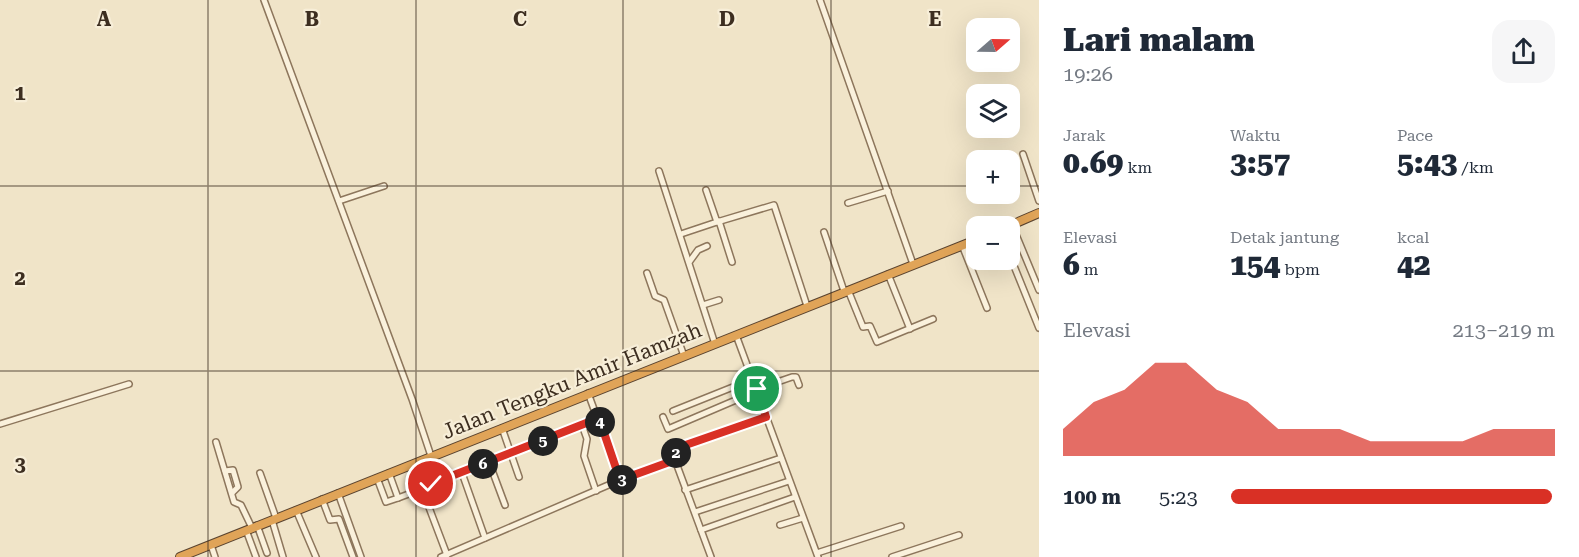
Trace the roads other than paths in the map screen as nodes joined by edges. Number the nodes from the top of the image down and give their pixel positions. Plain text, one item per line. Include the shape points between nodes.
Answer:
1 (264, 0) edge
2 (820, 0) edge
3 (1023, 154) dead end
4 (659, 171) dead end
5 (384, 186) dead end
6 (706, 190) dead end
7 (888, 191) junction
8 (339, 201) junction
9 (1039, 201) edge
10 (848, 203) dead end
11 (1039, 213) edge
12 (718, 221) junction
13 (1020, 222) edge
14 (824, 232) dead end
15 (681, 234) junction
16 (966, 244) edge
17 (962, 245) junction
18 (707, 246) dead end
19 (1020, 247) edge
20 (690, 261) junction
21 (732, 262) dead end
22 (913, 264) junction
23 (1016, 270) edge
24 (647, 273) dead end
25 (888, 274) junction
26 (1039, 290) edge
27 (846, 291) junction
28 (719, 300) dead end
29 (703, 305) junction
30 (807, 306) junction
31 (987, 308) dead end
32 (933, 320) dead end
33 (1039, 328) edge
34 (910, 329) junction
35 (735, 335) junction
36 (715, 344) junction
37 (684, 356) junction
38 (753, 379) junction
39 (129, 384) dead end
40 (799, 385) dead end
41 (757, 390) junction
42 (588, 393) junction
43 (673, 411) dead end
44 (663, 417) dead end
45 (766, 417) junction
46 (599, 418) junction
47 (0, 424) edge
48 (582, 425) junction
49 (502, 428) junction
50 (216, 442) dead end
51 (511, 453) junction
52 (431, 456) junction
53 (781, 458) junction
54 (422, 460) junction
55 (675, 460) junction
56 (489, 462) junction
57 (462, 472) junction
58 (260, 473) dead end
59 (389, 473) junction
60 (519, 477) dead end
61 (377, 478) junction
62 (620, 480) junction
63 (789, 481) junction
64 (431, 484) junction
65 (422, 489) junction
66 (685, 490) junction
67 (596, 491) junction
68 (338, 493) junction
69 (795, 497) junction
70 (398, 498) junction
71 (322, 500) junction
72 (505, 505) dead end
73 (296, 510) junction
74 (695, 512) junction
75 (803, 518) junction
76 (274, 519) junction
77 (780, 525) dead end
78 (901, 526) dead end
79 (252, 528) junction
80 (701, 530) junction
81 (959, 535) dead end
82 (484, 538) junction
83 (211, 545) junction
84 (267, 552) dead end
85 (818, 555) edge
86 (444, 556) edge
87 (180, 557) edge
88 (215, 557) edge
89 (256, 557) edge
90 (283, 557) edge
91 (315, 557) edge
92 (353, 557) edge
93 (361, 557) edge
94 (711, 557) edge
95 (892, 557) edge

1 - 8 street
2 - 7 street
3 - 9 street
4 - 15 street
5 - 8 street
6 - 12 street
7 - 10 street
7 - 22 street
8 - 52 street
11 - 13 highway
12 - 15 street
12 - 21 street
12 - 30 street via 774,205
14 - 27 street
15 - 20 street
16 - 17 highway, Jalan Tengku Amir Hamzah
17 - 22 highway, Jalan Tengku Amir Hamzah
17 - 31 street
18 - 20 street
19 - 26 street
20 - 29 street
22 - 25 highway, Jalan Tengku Amir Hamzah
23 - 33 street
24 - 37 street via 655,296 664,300
25 - 27 highway, Jalan Tengku Amir Hamzah
25 - 34 street
27 - 30 highway, Jalan Tengku Amir Hamzah
27 - 34 street via 863,327 870,326 878,342
28 - 29 street
29 - 36 street
30 - 35 highway, Jalan Tengku Amir Hamzah
32 - 34 street
35 - 36 highway, Jalan Tengku Amir Hamzah
35 - 38 street
36 - 37 highway, Jalan Tengku Amir Hamzah
37 - 42 highway, Jalan Tengku Amir Hamzah
38 - 41 street
38 - 43 street
39 - 47 street
40 - 41 street via 792,377
41 - 44 street via 668,429
41 - 45 street
42 - 46 street
42 - 49 highway, Jalan Tengku Amir Hamzah
45 - 53 street
45 - 55 street via 677,448
46 - 48 street
46 - 62 street
48 - 51 street
48 - 67 street via 588,439 584,456
49 - 51 street
49 - 52 highway, Jalan Tengku Amir Hamzah
50 - 79 street via 234,502 241,505
51 - 56 street
51 - 60 street
52 - 54 highway, Jalan Tengku Amir Hamzah
53 - 63 street
53 - 66 street
54 - 59 highway, Jalan Tengku Amir Hamzah
54 - 64 street
55 - 62 street
55 - 66 street
56 - 57 street
56 - 72 street
57 - 64 street
57 - 82 street
58 - 76 street
59 - 61 highway, Jalan Tengku Amir Hamzah
59 - 70 street
61 - 68 highway, Jalan Tengku Amir Hamzah
61 - 70 street via 386,502
62 - 67 street
63 - 69 street
63 - 74 street
64 - 65 street
65 - 70 street
65 - 86 street
66 - 74 street
67 - 82 street
68 - 71 highway, Jalan Tengku Amir Hamzah
68 - 93 street
69 - 75 street
69 - 80 street
71 - 73 highway, Jalan Tengku Amir Hamzah
71 - 92 street via 330,520 339,519
73 - 76 highway, Jalan Tengku Amir Hamzah
73 - 91 street
74 - 80 street
75 - 77 street
75 - 85 street
76 - 79 highway, Jalan Tengku Amir Hamzah
76 - 90 street
78 - 85 street
79 - 83 highway, Jalan Tengku Amir Hamzah
79 - 84 street
79 - 89 street
80 - 94 street
81 - 95 street
82 - 86 street
83 - 87 highway, Jalan Tengku Amir Hamzah
83 - 88 street

